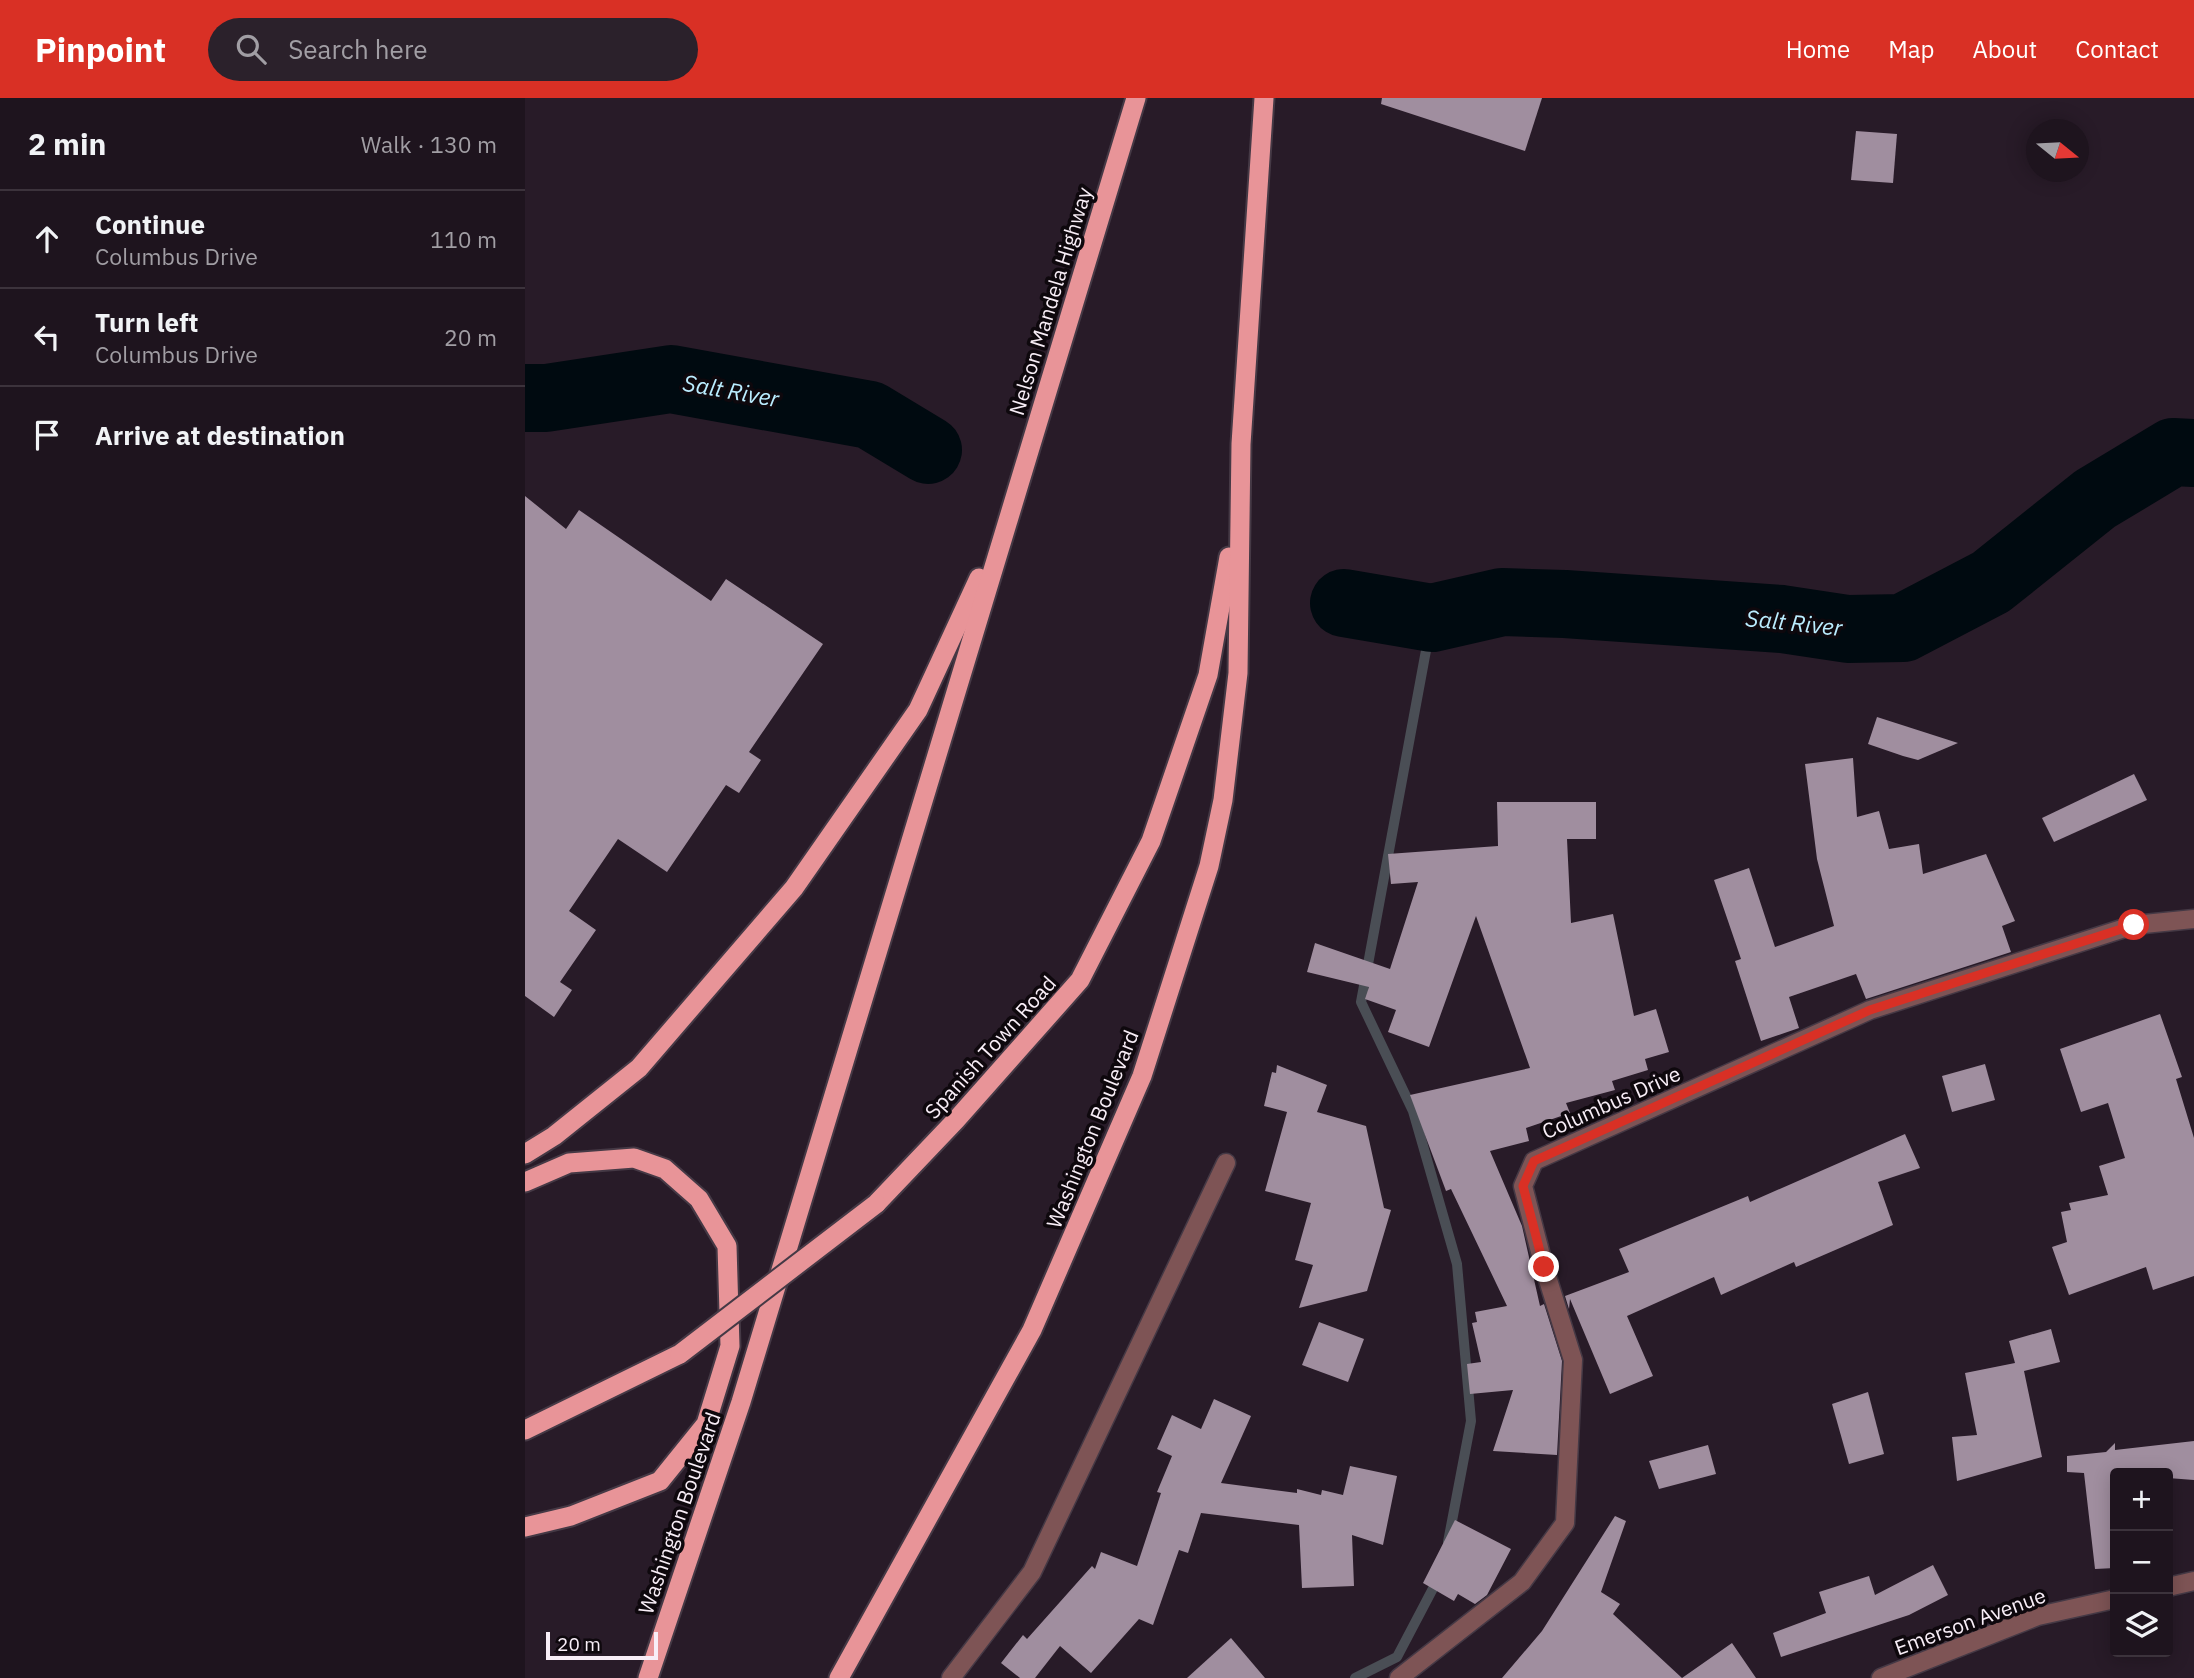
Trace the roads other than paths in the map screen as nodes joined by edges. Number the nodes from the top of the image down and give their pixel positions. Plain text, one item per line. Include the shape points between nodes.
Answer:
1 (1136, 98) edge
2 (1264, 98) edge
3 (1238, 508) junction
4 (1008, 517) junction
5 (2194, 919) edge
6 (525, 1154) edge
7 (1226, 1163) dead end
8 (525, 1182) edge
9 (525, 1430) edge
10 (525, 1527) edge
11 (2194, 1581) edge
12 (2173, 1586) edge
13 (2110, 1600) edge
14 (648, 1678) edge
15 (839, 1678) edge
16 (951, 1678) edge
17 (1399, 1678) edge
18 (1881, 1678) edge

1 - 4 highway, Nelson Mandela Highway
2 - 3 highway
3 - 9 highway, Spanish Town Road, bridge via 1207,676 1151,841 1080,980 876,1204 680,1354
3 - 15 highway, Washington Boulevard via 1238,673 1223,800 1209,866 1142,1076 1032,1330
4 - 6 highway via 918,710 794,888 639,1068
4 - 14 highway, Washington Boulevard via 741,1402
5 - 17 street, Columbus Drive via 2134,925 1870,1010 1534,1161 1523,1186 1573,1360 1565,1523 1522,1582
7 - 16 street via 1032,1572
8 - 10 highway via 569,1163 634,1158 665,1169 699,1199 727,1246 730,1346 706,1424 660,1481 571,1516
11 - 12 street
13 - 18 street, Emerson Avenue via 2038,1616

